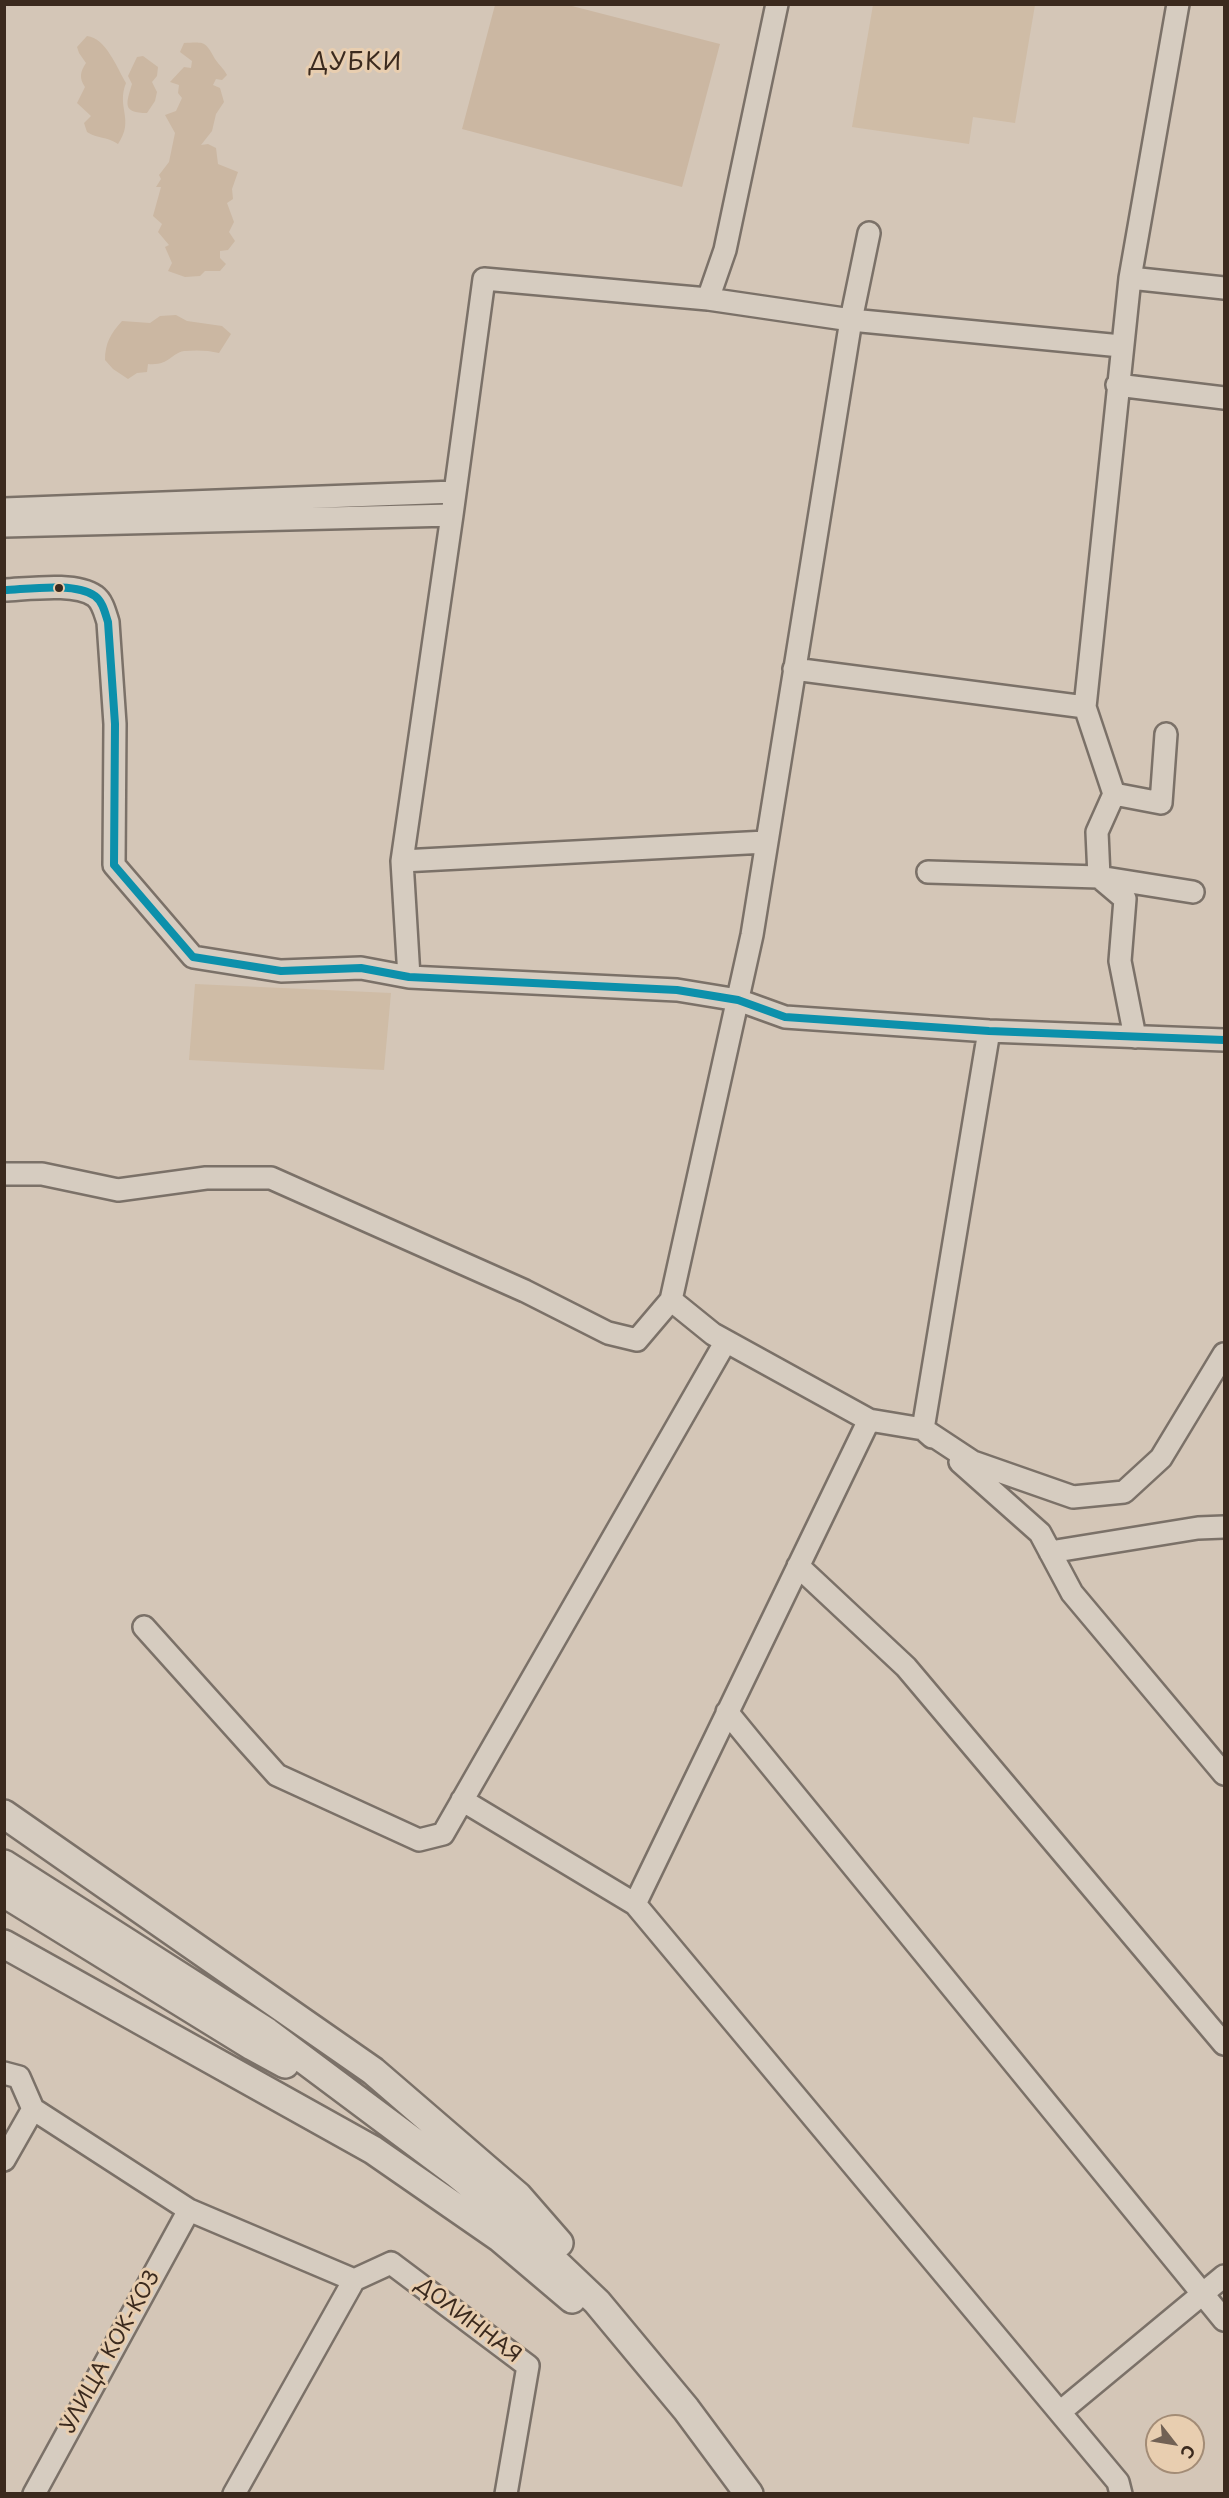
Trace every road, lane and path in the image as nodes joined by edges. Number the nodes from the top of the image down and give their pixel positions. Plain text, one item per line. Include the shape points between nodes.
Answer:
1 (777, 4) edge
2 (1178, 4) edge
3 (869, 233) dead end
4 (1130, 278) junction
5 (1224, 288) edge
6 (708, 299) junction
7 (851, 320) junction
8 (1121, 346) junction
9 (1117, 384) junction
10 (1224, 398) edge
11 (455, 492) junction
12 (4, 509) edge
13 (452, 515) junction
14 (4, 526) edge
15 (4, 590) edge
16 (794, 669) junction
17 (1085, 707) junction
18 (1166, 734) dead end
19 (1114, 794) junction
20 (766, 842) junction
21 (402, 861) junction
22 (928, 872) dead end
23 (1099, 877) junction
24 (1193, 892) dead end
25 (409, 977) junction
26 (738, 1000) junction
27 (989, 1031) junction
28 (1135, 1037) junction
29 (1203, 1039) junction
30 (1224, 1040) edge
31 (1224, 1049) edge
32 (4, 1174) edge
33 (671, 1300) junction
34 (726, 1341) junction
35 (1224, 1354) edge
36 (869, 1420) junction
37 (923, 1430) junction
38 (1224, 1527) edge
39 (1050, 1552) junction
40 (798, 1566) junction
41 (144, 1627) dead end
42 (727, 1712) junction
43 (1224, 1774) edge
44 (462, 1800) junction
45 (4, 1814) edge
46 (4, 1864) edge
47 (4, 1893) edge
48 (635, 1904) junction
49 (4, 1944) edge
50 (1224, 2044) edge
51 (4, 2073) edge
52 (33, 2109) junction
53 (372, 2112) junction
54 (4, 2160) edge
55 (189, 2210) junction
56 (1224, 2276) edge
57 (354, 2280) junction
58 (1202, 2294) junction
59 (1224, 2320) edge
60 (645, 2356) junction
61 (1060, 2412) junction
62 (1122, 2490) edge
63 (34, 2493) edge
64 (234, 2493) edge
65 (506, 2493) edge
66 (749, 2493) edge

1 - 6 street via 725,250
2 - 4 street
3 - 7 street
4 - 5 street
4 - 8 street
6 - 7 street
6 - 11 street via 484,279
7 - 8 street
7 - 16 street
8 - 9 street
9 - 10 street
9 - 17 street
11 - 12 street
11 - 13 street
13 - 14 street
13 - 21 street
15 - 25 street via 78,588 96,597 104,608 115,724 114,865 193,957 281,971 361,968
16 - 17 street
16 - 20 street
17 - 19 street
18 - 19 street via 1161,803
19 - 23 street via 1097,832
20 - 21 street
20 - 26 street
21 - 25 street
22 - 23 street
23 - 24 street
23 - 28 street via 1125,899 1120,961
25 - 26 street via 677,990
26 - 27 street via 785,1017
26 - 33 street
27 - 28 street
27 - 37 street
28 - 29 street
29 - 30 street
29 - 31 street
32 - 33 street via 42,1174 118,1190 206,1178 271,1178 525,1291 608,1333 637,1340
33 - 34 street
34 - 36 street
34 - 44 street
35 - 37 street via 1161,1458 1124,1492 1073,1497 973,1462
36 - 37 street
36 - 40 street
37 - 39 street via 1040,1533
38 - 39 street
39 - 43 street via 1072,1593
40 - 42 street
40 - 50 street via 906,1667
41 - 44 street via 277,1775 419,1840 443,1834
42 - 48 street
42 - 58 street
44 - 48 street
45 - 60 main road via 373,2071 403,2096 518,2196 590,2278
46 - 53 main road via 267,2032
47 - 53 main road via 252,2046
48 - 61 street
49 - 60 main road via 373,2150 500,2238
51 - 52 street via 19,2077
52 - 54 street
52 - 55 street
53 - 60 main road via 495,2204 597,2302
55 - 57 street
55 - 63 street, УЛИЦА КОК-КОЗ
56 - 58 street
57 - 64 street
57 - 65 street, ДОЛИННАЯ via 391,2263 528,2366
58 - 59 street
58 - 61 street
60 - 66 main road
61 - 62 street

